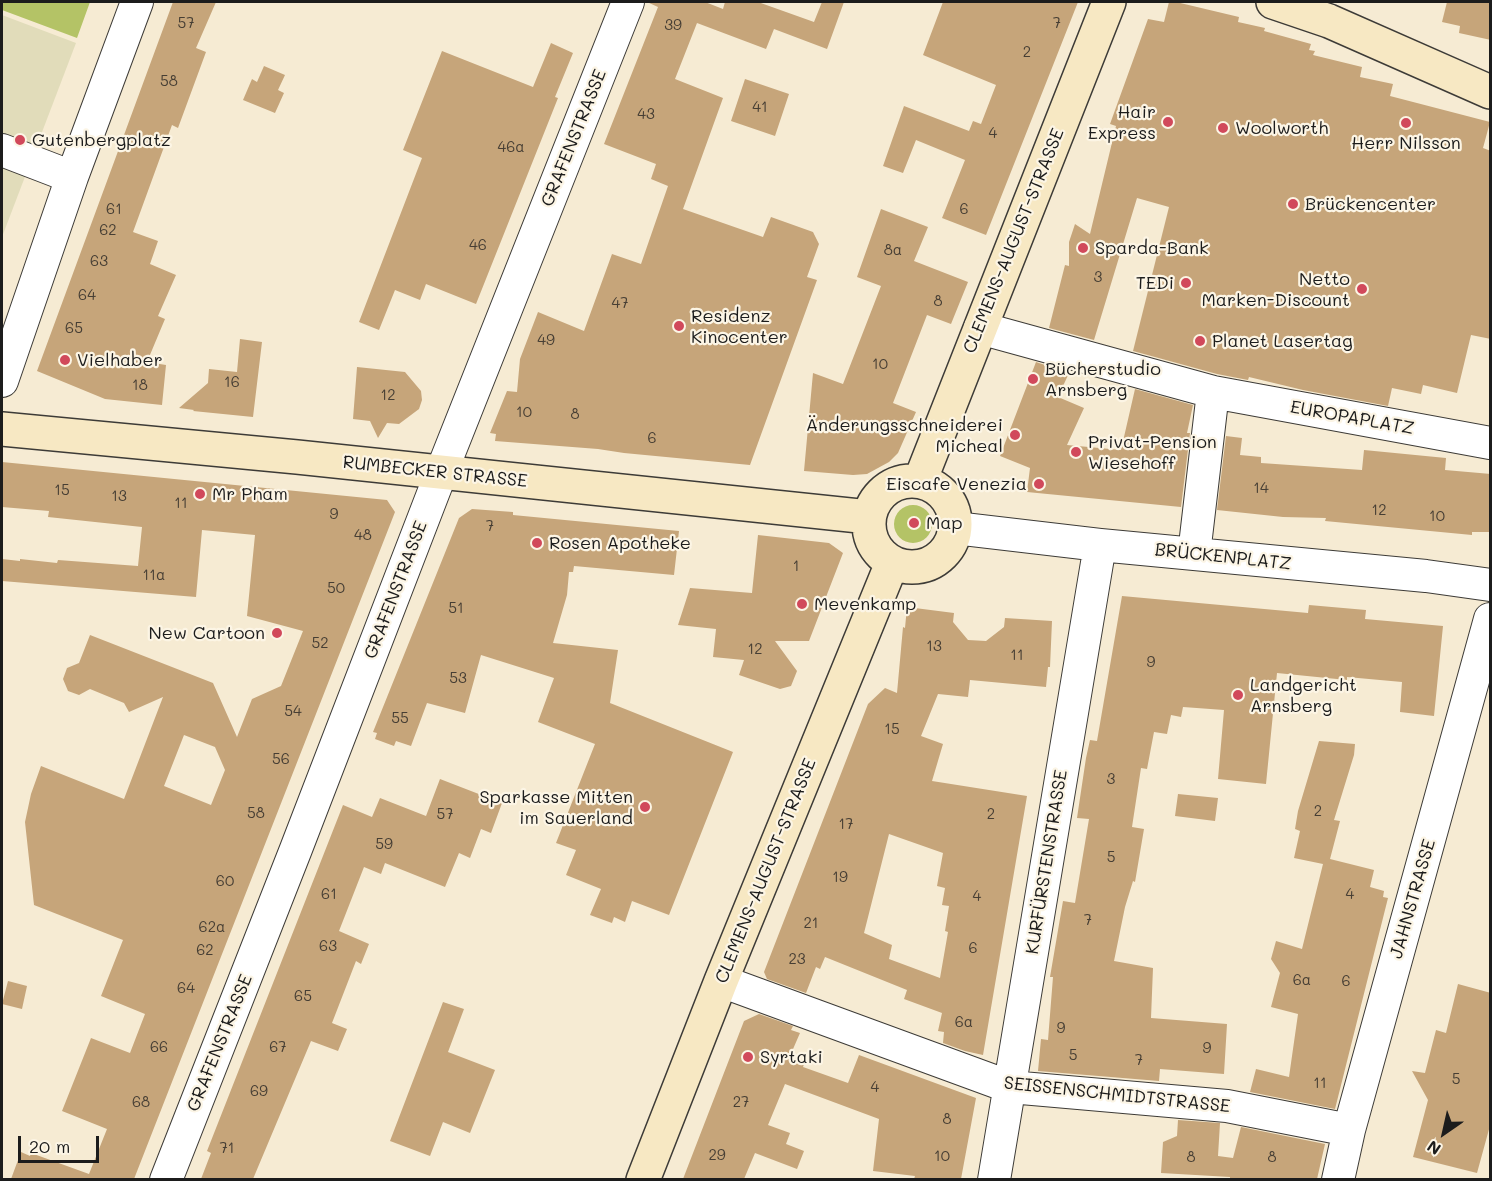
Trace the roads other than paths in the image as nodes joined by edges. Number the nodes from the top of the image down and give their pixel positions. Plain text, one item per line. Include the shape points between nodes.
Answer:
1 (137, 2) edge
2 (628, 2) edge
3 (1109, 2) edge
4 (1273, 2) edge
5 (1331, 11) edge
6 (1491, 92) edge
7 (2, 150) edge
8 (72, 177) junction
9 (980, 328) junction
10 (2, 381) edge
11 (1213, 392) junction
12 (2, 429) edge
13 (1491, 443) edge
14 (441, 473) junction
15 (920, 481) junction
16 (869, 517) junction
17 (955, 528) junction
18 (1100, 545) junction
19 (1194, 554) junction
20 (892, 563) junction
21 (1491, 585) edge
22 (1491, 619) edge
23 (721, 981) junction
24 (1010, 1087) junction
25 (1349, 1130) junction
26 (166, 1179) edge
27 (643, 1179) edge
28 (994, 1179) edge
29 (1338, 1179) edge

1 - 8 street
2 - 14 street, GRAFENSTRASSE
3 - 9 street, CLEMENS-AUGUST-STRASSE
4 - 5 street
5 - 6 street
7 - 8 street
8 - 10 street
9 - 11 street, EUROPAPLATZ
9 - 15 street, CLEMENS-AUGUST-STRASSE
11 - 13 street, EUROPAPLATZ
11 - 19 street
12 - 14 street, RUMBECKER STRASSE
14 - 16 street, RUMBECKER STRASSE
14 - 26 street, GRAFENSTRASSE
15 - 16 street via 908,480 887,488 872,506
15 - 17 street via 932,485 950,503
16 - 20 street via 873,542
17 - 18 street, BRÜCKENPLATZ
17 - 20 street via 951,542 932,562 919,566
18 - 19 street, BRÜCKENPLATZ
18 - 24 street, KURFÜRSTENSTRASSE
19 - 21 street, BRÜCKENPLATZ
20 - 23 street, CLEMENS-AUGUST-STRASSE
22 - 25 street, JAHNSTRASSE
23 - 24 street, SEISSENSCHMIDTSTRASSE
23 - 27 street, CLEMENS-AUGUST-STRASSE
24 - 25 street, SEISSENSCHMIDTSTRASSE via 1227,1106
24 - 28 street, KURFÜRSTENSTRASSE
25 - 29 street, JAHNSTRASSE

